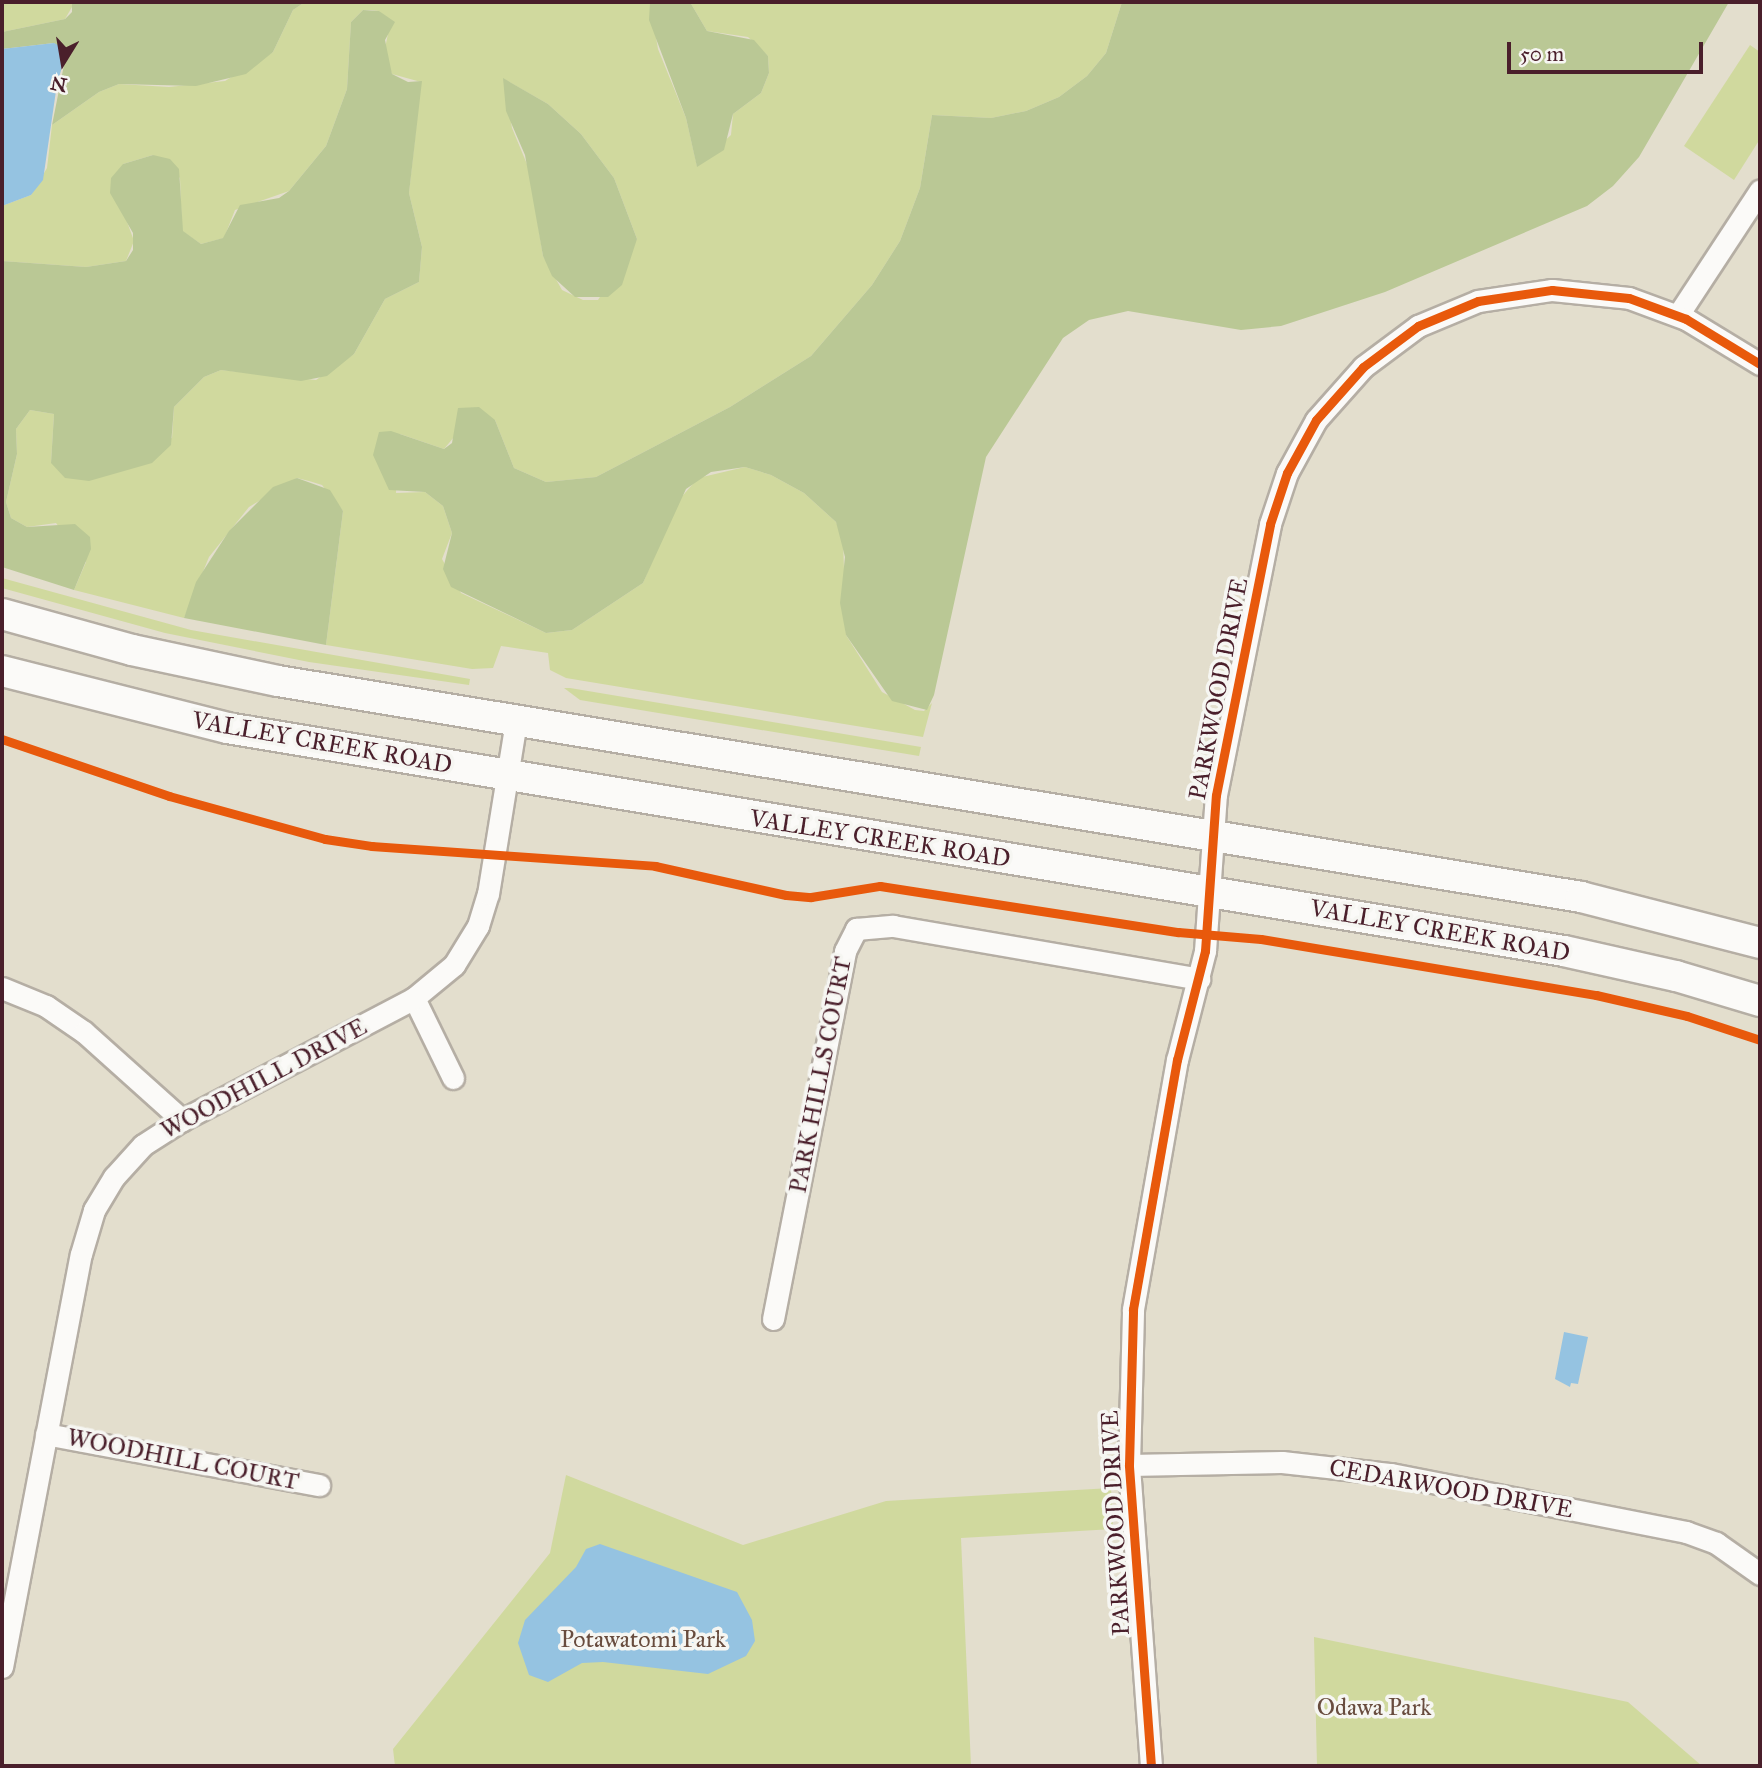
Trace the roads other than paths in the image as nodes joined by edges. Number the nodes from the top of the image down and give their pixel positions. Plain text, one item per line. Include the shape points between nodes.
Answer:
1 (1760, 190) edge
2 (1678, 315) junction
3 (1760, 364) edge
4 (2, 614) edge
5 (2, 671) edge
6 (516, 721) junction
7 (508, 776) junction
8 (1213, 836) junction
9 (1210, 892) junction
10 (1760, 943) edge
11 (1199, 979) junction
12 (2, 988) edge
13 (414, 998) junction
14 (1760, 1002) edge
15 (453, 1078) dead end
16 (182, 1120) junction
17 (773, 1319) dead end
18 (46, 1434) junction
19 (1129, 1465) junction
20 (319, 1485) dead end
21 (1760, 1574) edge
22 (2, 1667) edge
23 (1151, 1766) edge

1 - 2 street
2 - 3 street, PARKWOOD DRIVE
2 - 8 street, PARKWOOD DRIVE via 1629,298 1585,290 1496,296 1418,326 1348,382 1304,439 1275,507 1216,795
4 - 6 main road via 218,670
5 - 7 main road, VALLEY CREEK ROAD via 227,728
6 - 7 street, WOODHILL DRIVE
6 - 8 main road
7 - 9 main road, VALLEY CREEK ROAD
7 - 13 street, WOODHILL DRIVE via 478,926 454,965
8 - 9 street, PARKWOOD DRIVE
8 - 10 main road via 1602,901
9 - 11 street, PARKWOOD DRIVE
9 - 14 main road, VALLEY CREEK ROAD via 1615,961
11 - 17 street, PARK HILLS COURT via 893,926 856,929 845,951
11 - 19 street, PARKWOOD DRIVE via 1177,1059 1138,1276 1129,1369
12 - 16 street via 46,1006 85,1032
13 - 15 street
13 - 16 street, WOODHILL DRIVE
16 - 18 street, WOODHILL DRIVE via 144,1145 114,1177 94,1210
18 - 20 street, WOODHILL COURT
18 - 22 street, WOODHILL DRIVE
19 - 21 street, CEDARWOOD DRIVE via 1282,1462 1391,1474 1686,1532 1716,1543
19 - 23 street, PARKWOOD DRIVE

